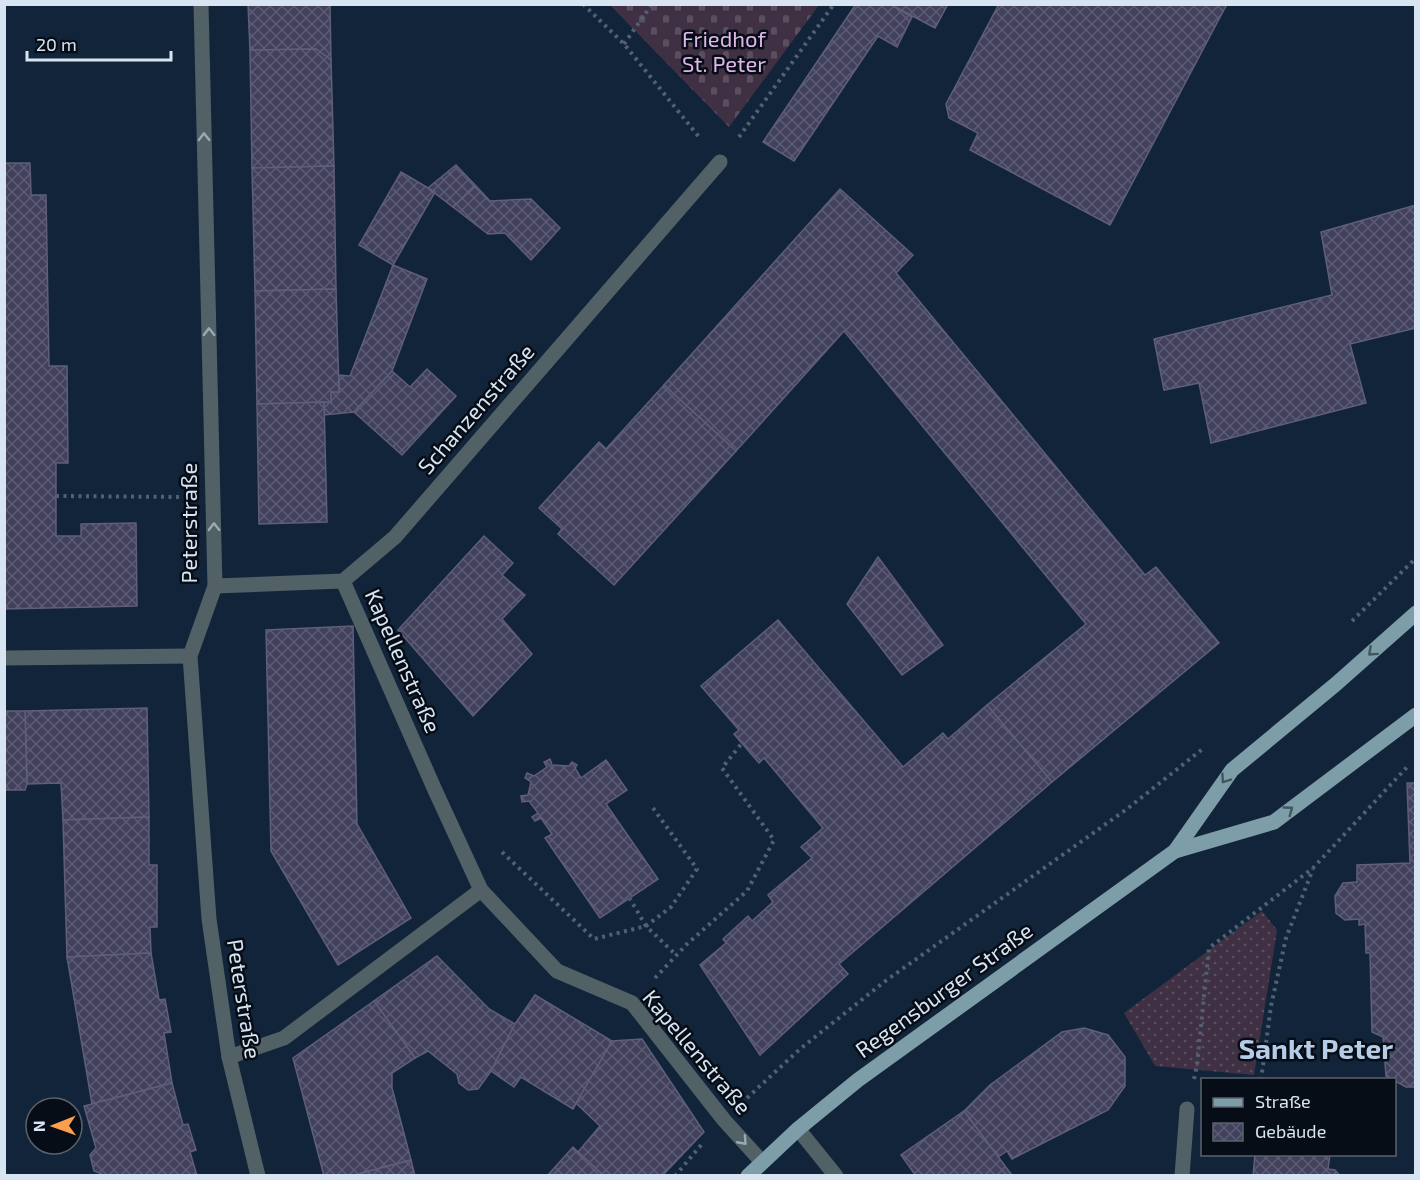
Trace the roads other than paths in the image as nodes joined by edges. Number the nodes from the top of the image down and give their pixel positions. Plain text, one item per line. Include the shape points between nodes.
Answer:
1 (201, 4) edge
2 (720, 162) road end
3 (343, 581) junction
4 (215, 586) junction
5 (1416, 613) edge
6 (190, 656) junction
7 (4, 658) edge
8 (1416, 715) edge
9 (1175, 851) junction
10 (481, 890) junction
11 (229, 1057) junction
12 (1187, 1109) road end
13 (798, 1129) junction
14 (762, 1162) junction
15 (258, 1176) edge
16 (748, 1176) edge
17 (836, 1176) edge
18 (1182, 1176) edge

4 -> 1 street, Peterstraße
2 - 3 street, Schanzenstraße via 395,537
3 - 4 street
3 - 10 street, Kapellenstraße
4 - 6 street, Peterstraße
5 -> 9 main road, Regensburger Straße via 1232,770
6 - 7 street
6 - 11 street, Peterstraße via 208,919
9 -> 8 main road, Regensburger Straße via 1274,822
9 - 13 main road, Regensburger Straße via 858,1080
10 - 11 street via 284,1038
10 -> 14 street, Kapellenstraße via 557,971 632,1003
11 - 15 street, Peterstraße
12 - 18 street
13 - 14 main road, Regensburger Straße
13 - 17 street
14 - 16 main road, Regensburger Straße

